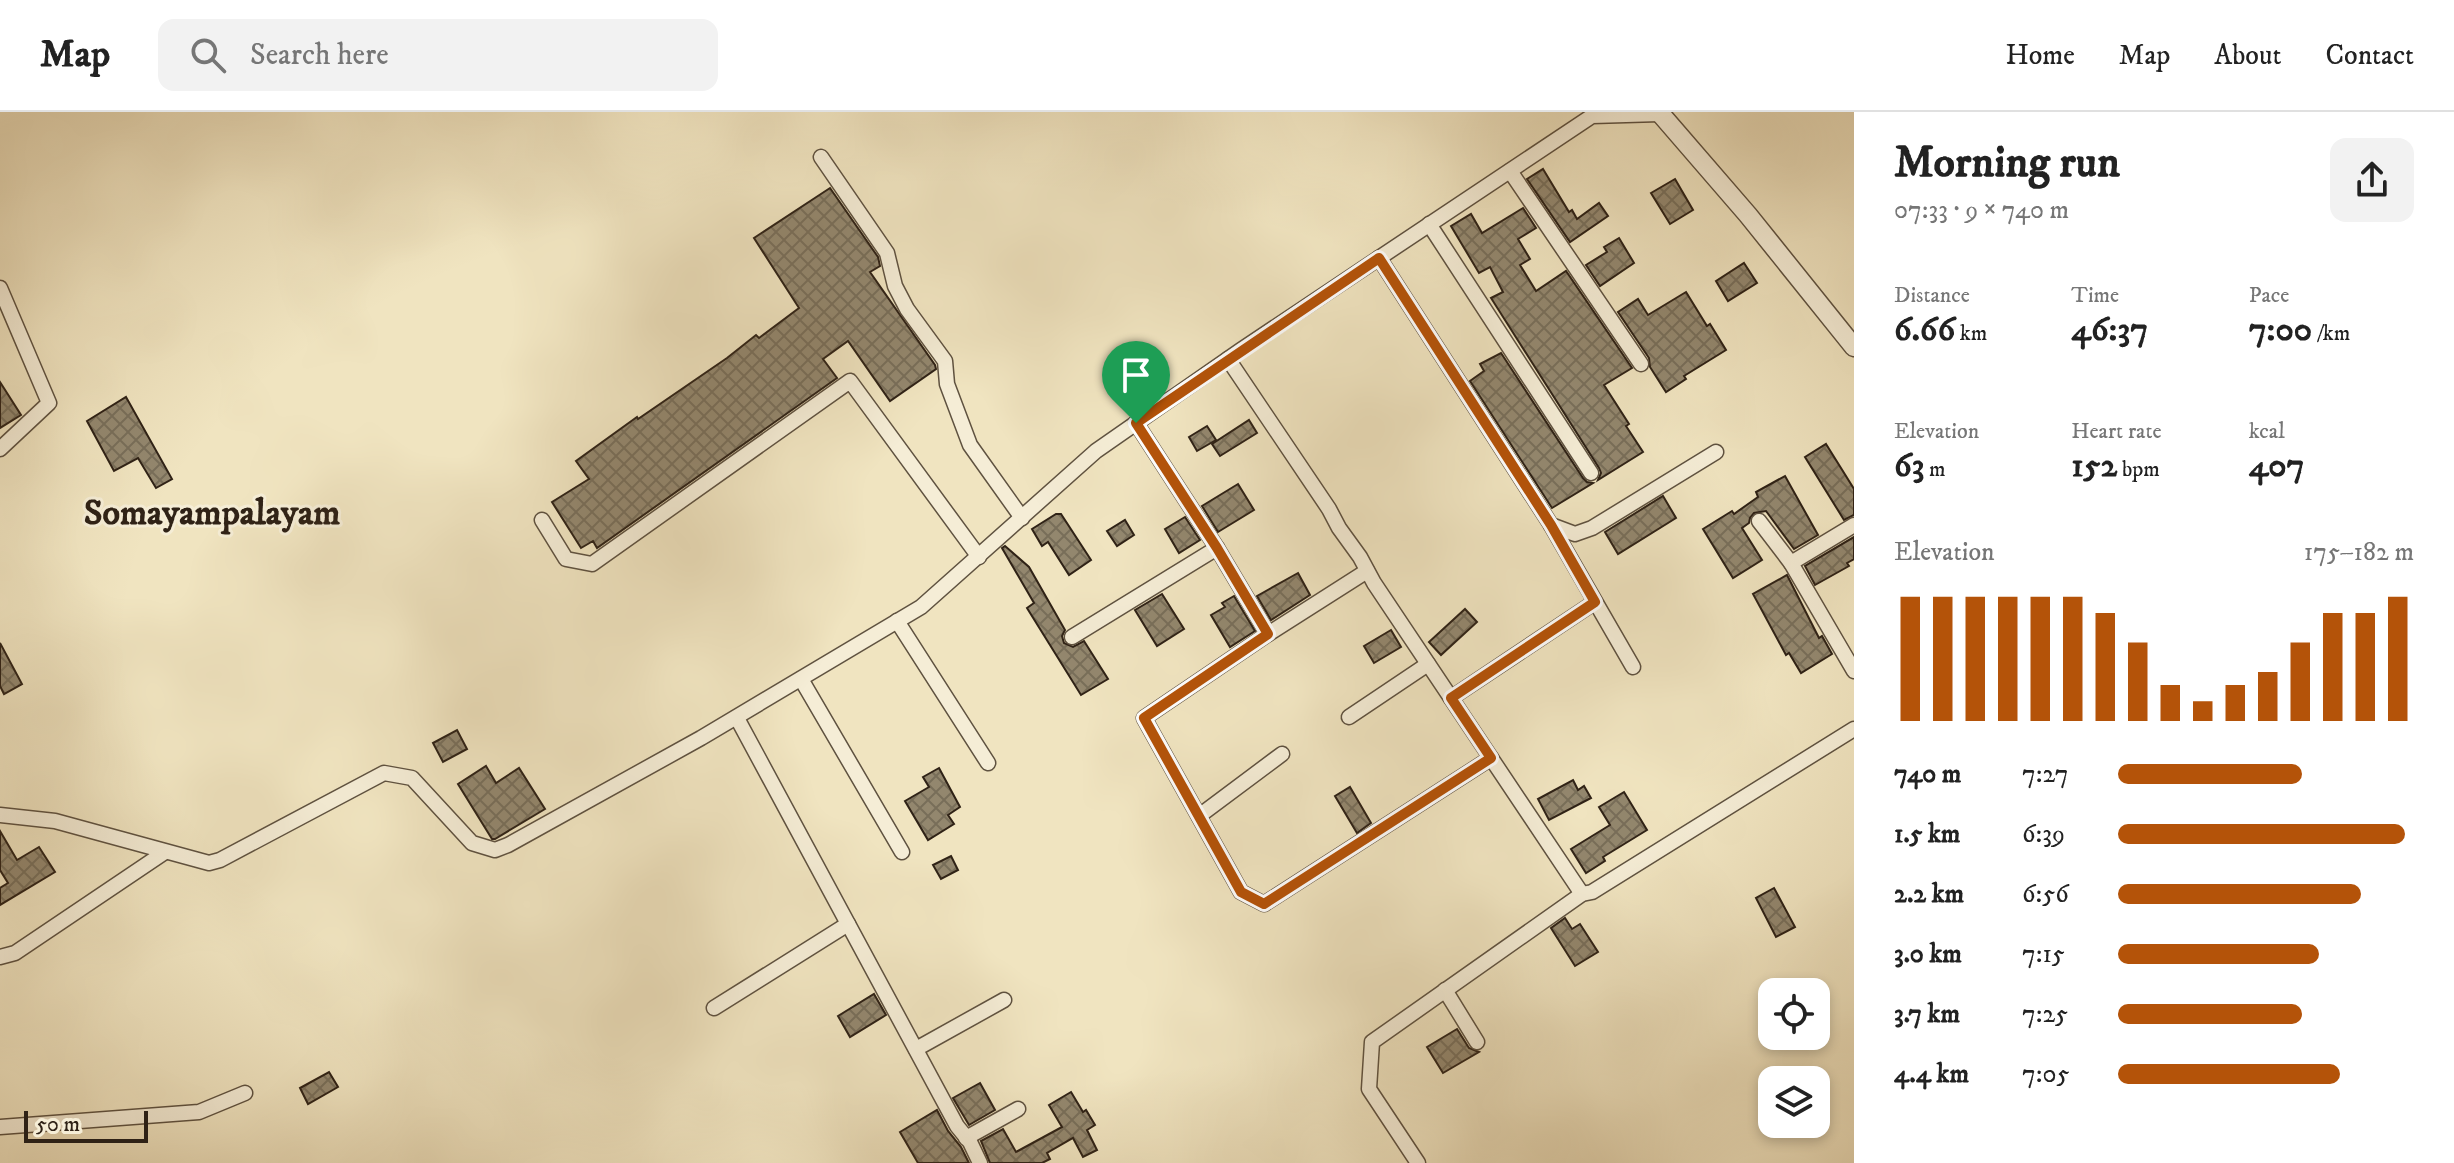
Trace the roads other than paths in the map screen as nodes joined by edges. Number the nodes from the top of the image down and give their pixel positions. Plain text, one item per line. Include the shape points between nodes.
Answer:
1 (1659, 113) edge
2 (1596, 114) edge
3 (821, 157) dead end
4 (1510, 171) junction
5 (1429, 224) junction
6 (1379, 258) junction
7 (0, 288) edge
8 (1854, 347) edge
9 (1228, 359) junction
10 (1641, 364) dead end
11 (1136, 423) junction
12 (0, 449) edge
13 (1716, 452) dead end
14 (1591, 473) dead end
15 (1022, 518) junction
16 (542, 520) dead end
17 (1759, 521) dead end
18 (1551, 525) junction
19 (1854, 525) edge
20 (1217, 548) junction
21 (979, 557) junction
22 (1791, 563) junction
23 (1367, 571) junction
24 (1595, 602) junction
25 (897, 621) junction
26 (1268, 634) junction
27 (1072, 637) dead end
28 (1428, 664) junction
29 (1633, 667) dead end
30 (1854, 671) edge
31 (801, 679) junction
32 (1451, 698) junction
33 (1349, 717) dead end
34 (737, 718) junction
35 (1854, 729) edge
36 (1282, 754) dead end
37 (1491, 758) junction
38 (988, 763) dead end
39 (0, 815) edge
40 (1199, 816) junction
41 (165, 852) junction
42 (902, 852) dead end
43 (1582, 894) junction
44 (848, 924) junction
45 (1, 954) edge
46 (1445, 990) junction
47 (1004, 1000) dead end
48 (714, 1008) dead end
49 (1477, 1042) dead end
50 (916, 1049) junction
51 (245, 1093) dead end
52 (1018, 1109) dead end
53 (0, 1127) edge
54 (966, 1138) junction
55 (980, 1163) edge
56 (1418, 1163) edge

1 - 2 street
1 - 8 street
2 - 4 street
3 - 15 street via 887,253 907,309 945,361 947,384 970,445
4 - 5 street
4 - 10 street
5 - 6 street
5 - 14 street
6 - 9 street
6 - 18 street
7 - 12 street via 49,403
9 - 11 street
9 - 23 street
11 - 15 street via 1096,451
11 - 20 street
13 - 18 street via 1592,528 1575,534
15 - 21 street
16 - 21 street via 566,559 592,564 850,381
17 - 22 street
18 - 24 street
19 - 22 street
20 - 26 street
20 - 27 street
21 - 25 street via 931,600
22 - 30 street
23 - 26 street
23 - 28 street
24 - 29 street
24 - 32 street
25 - 31 street
25 - 38 street
26 - 40 street via 1144,718
28 - 32 street
28 - 33 street
31 - 34 street
31 - 42 street
32 - 37 street
34 - 41 street via 495,850 472,843 412,778 384,773 215,862
34 - 44 street
35 - 43 street
36 - 40 street
37 - 40 street via 1264,904 1241,892
37 - 43 street
39 - 41 street via 55,821
41 - 45 street via 15,953
43 - 46 street
44 - 48 street
44 - 50 street
46 - 49 street
46 - 56 street via 1372,1042 1369,1089
47 - 50 street
50 - 54 street
51 - 53 street via 199,1112
52 - 54 street
54 - 55 street

